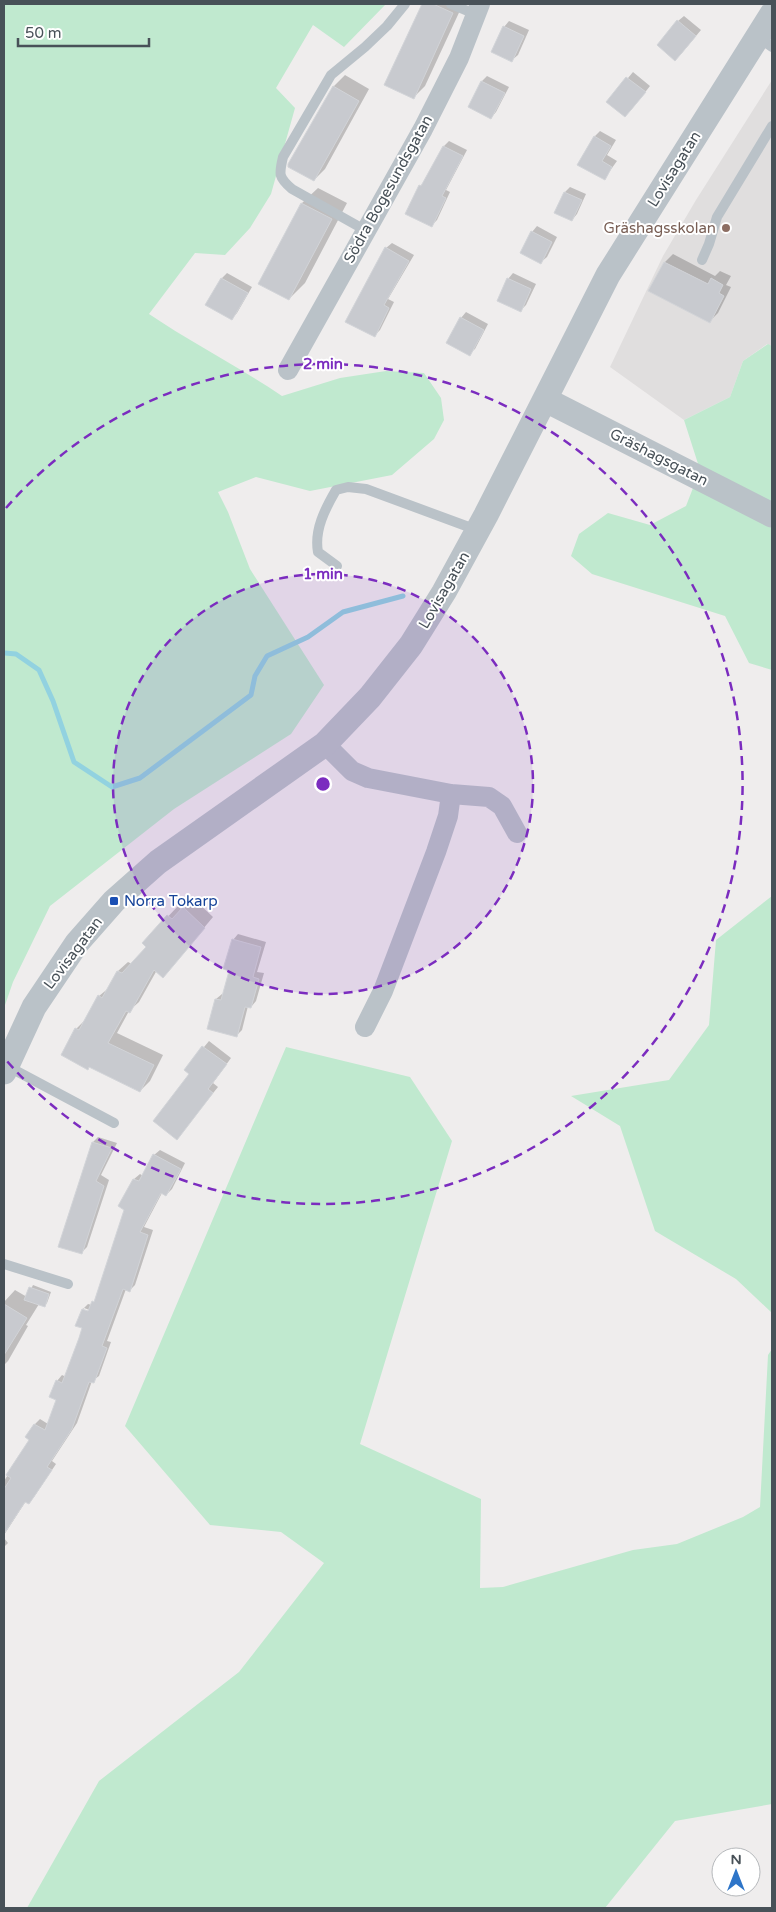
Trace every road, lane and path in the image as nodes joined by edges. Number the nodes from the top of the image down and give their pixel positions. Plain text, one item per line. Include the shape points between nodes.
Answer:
1 (405, 4) edge
2 (451, 4) edge
3 (478, 10) edge
4 (772, 15) edge
5 (765, 42) edge
6 (772, 126) edge
7 (365, 230) junction
8 (702, 260) dead end
9 (288, 370) dead end
10 (546, 400) junction
11 (772, 515) edge
12 (478, 530) junction
13 (337, 566) dead end
14 (331, 751) junction
15 (451, 794) junction
16 (517, 833) dead end
17 (365, 1027) dead end
18 (5, 1069) edge
19 (114, 1123) dead end
20 (4, 1264) edge
21 (68, 1284) dead end

1 - 7 lane via 387,26 331,75 283,157 280,171 282,180 292,189
2 - 3 lane
3 - 7 street, Södra Bogesundsgatan via 459,58 423,129
4 - 5 street, Lovisagatan
5 - 10 street, Lovisagatan via 608,275
6 - 8 lane via 717,217
7 - 9 street, Södra Bogesundsgatan
10 - 11 street, Gräshagsgatan
10 - 12 street, Lovisagatan
12 - 13 lane via 366,489 348,487 336,490 324,511 316,542 318,552
12 - 14 street, Lovisagatan via 411,645
14 - 15 street via 352,771 368,778
14 - 18 street, Lovisagatan via 158,862 114,901 77,943 34,1007
15 - 16 street via 489,797 502,806
15 - 17 street via 448,816 436,852 383,991
18 - 19 lane
20 - 21 lane

